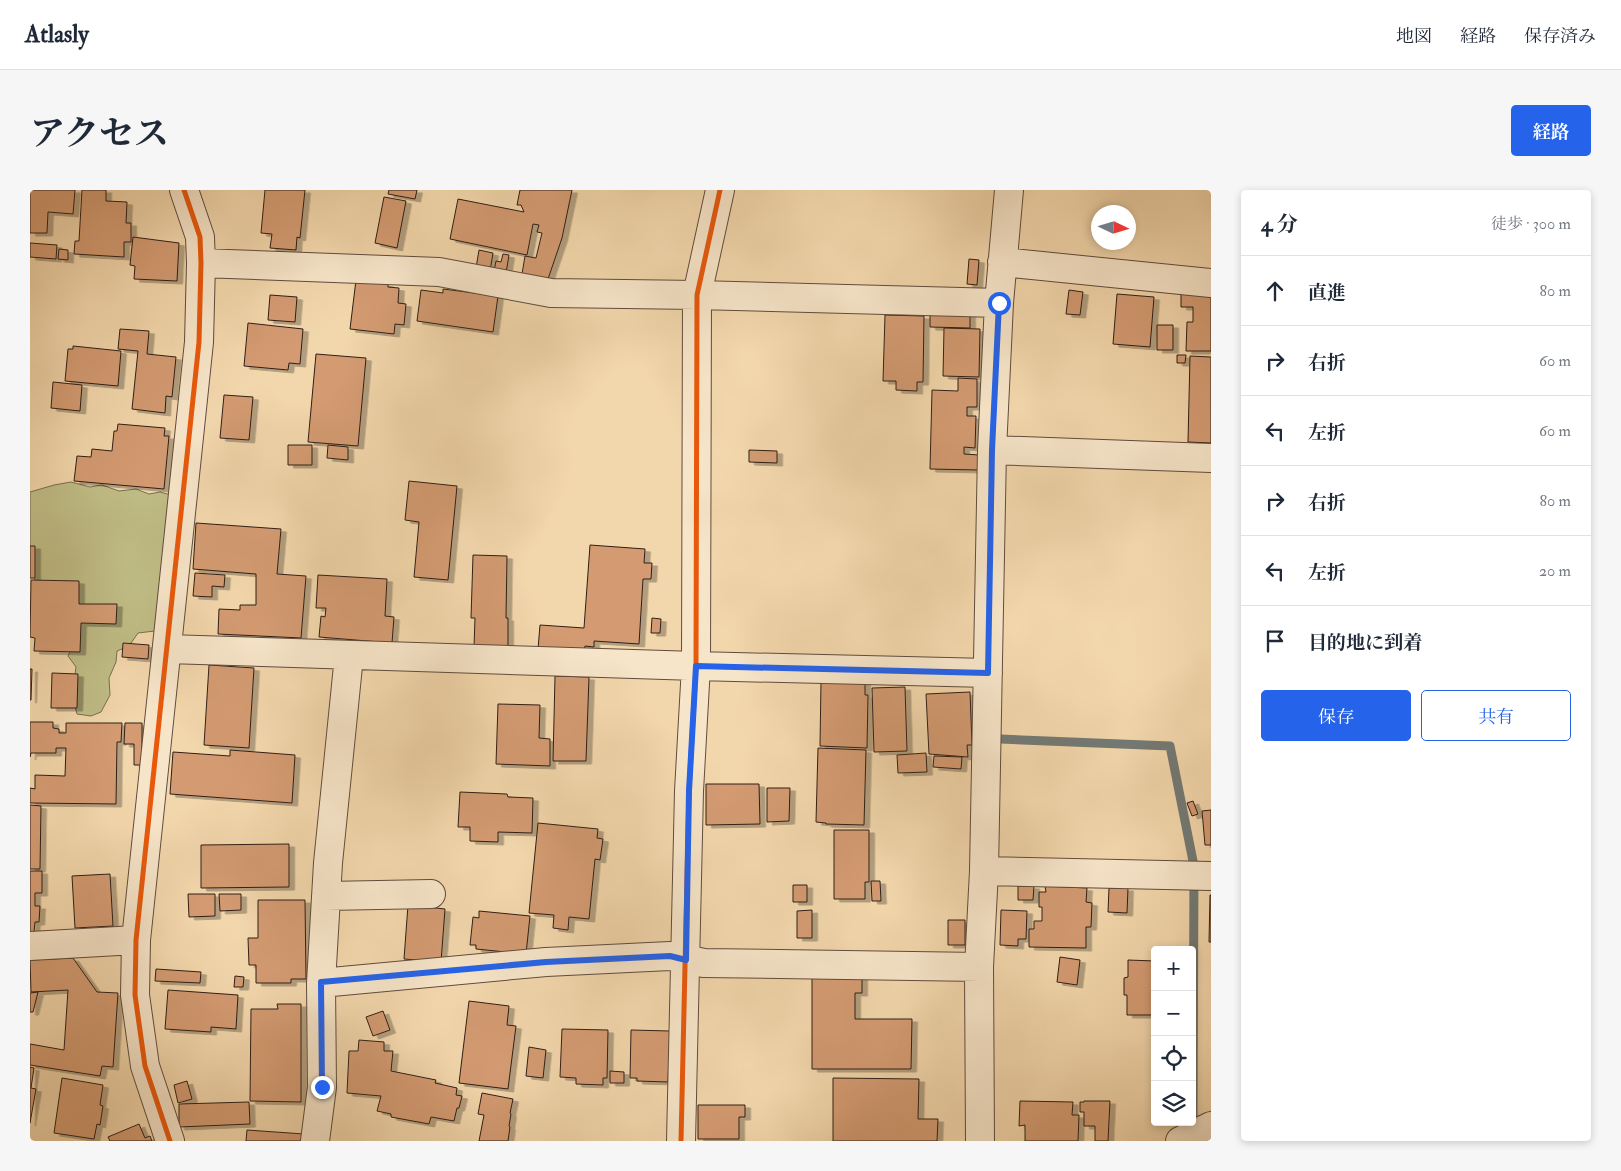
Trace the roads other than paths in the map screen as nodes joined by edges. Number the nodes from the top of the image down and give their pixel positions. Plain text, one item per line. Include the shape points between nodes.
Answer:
1 (184, 190) edge
2 (720, 190) edge
3 (1009, 190) edge
4 (1002, 262) junction
5 (202, 263) junction
6 (1211, 283) edge
7 (697, 294) junction
8 (999, 303) junction
9 (992, 450) junction
10 (1211, 458) edge
11 (167, 649) junction
12 (349, 656) junction
13 (696, 666) junction
14 (988, 673) junction
15 (984, 871) junction
16 (1211, 876) edge
17 (432, 894) dead end
18 (326, 896) junction
19 (136, 940) junction
20 (30, 946) edge
21 (686, 960) junction
22 (979, 967) junction
23 (321, 982) junction
24 (170, 1141) edge
25 (315, 1141) edge
26 (681, 1141) edge
27 (980, 1141) edge

1 - 5 street via 200,237
2 - 7 street
3 - 4 street
4 - 6 street
4 - 8 street
5 - 7 street via 439,272 550,293
5 - 11 street via 198,342
7 - 8 street
7 - 13 street
8 - 9 street
9 - 10 street
9 - 14 street
11 - 12 street
11 - 19 street
12 - 13 street
12 - 18 street
13 - 14 street
13 - 21 street via 689,791
14 - 15 street
15 - 16 street
15 - 22 street
17 - 18 street
18 - 23 street
19 - 20 street
19 - 24 street via 135,994 145,1066
21 - 22 street via 704,963
21 - 23 street via 670,956 546,962
21 - 26 street
22 - 27 street
23 - 25 street via 322,1087

